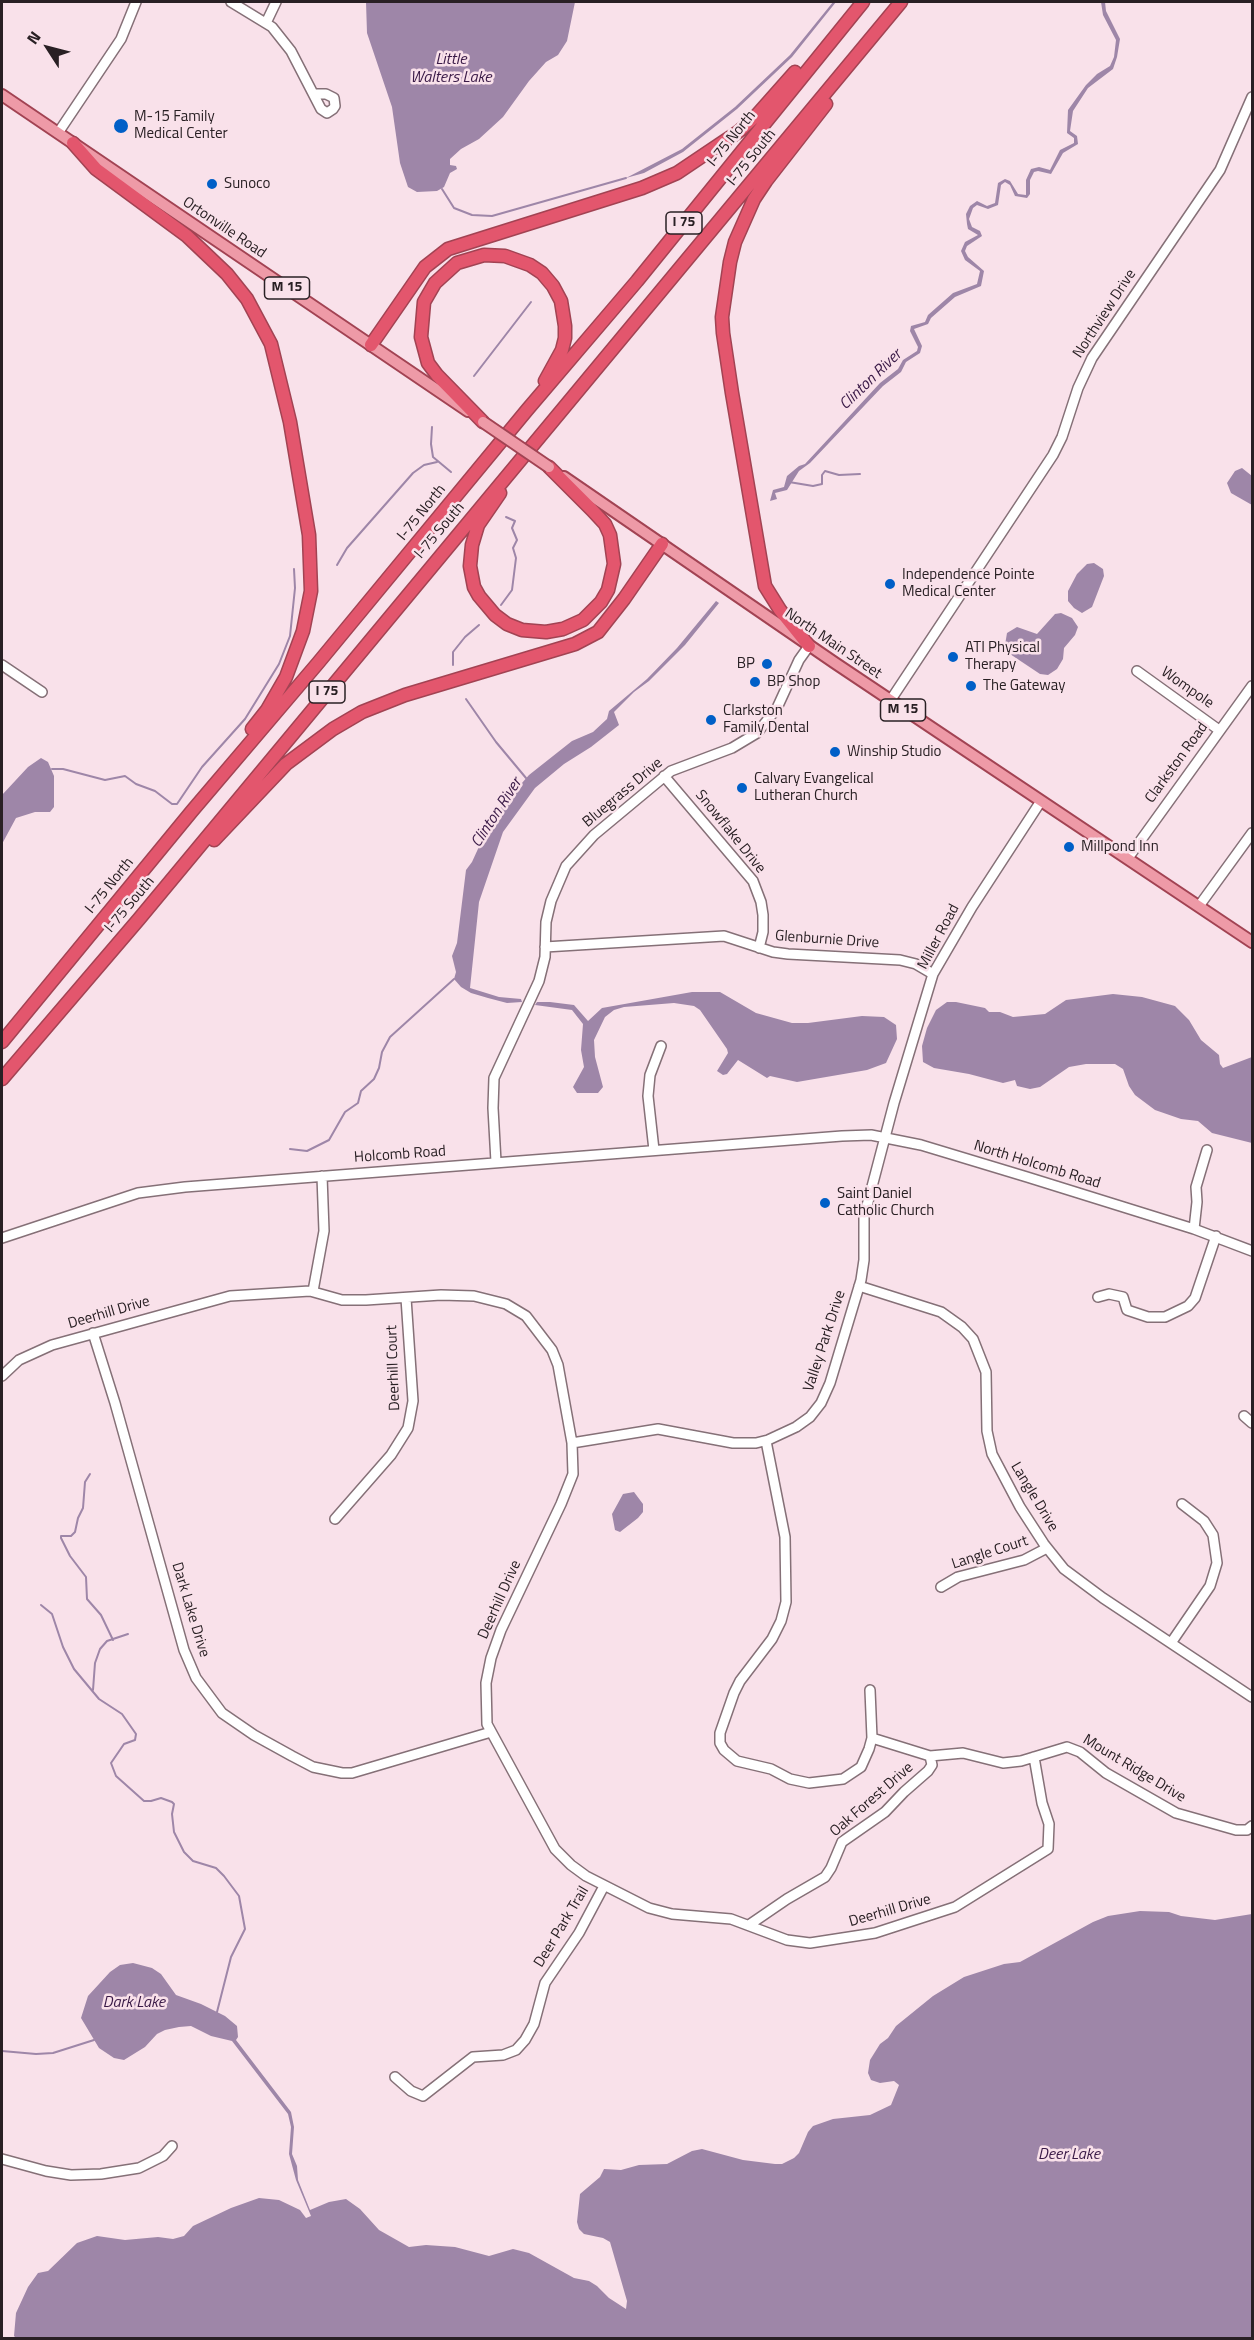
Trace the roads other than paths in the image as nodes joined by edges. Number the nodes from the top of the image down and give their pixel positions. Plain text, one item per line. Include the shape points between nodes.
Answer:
1 (136, 2) edge
2 (231, 2) edge
3 (276, 2) edge
4 (863, 2) edge
5 (901, 2) edge
6 (266, 23) junction
7 (878, 29) junction
8 (837, 32) junction
9 (314, 94) dead end
10 (2, 95) edge
11 (1252, 97) edge
12 (58, 133) junction
13 (73, 143) junction
14 (371, 345) junction
15 (526, 410) junction
16 (483, 422) junction
17 (514, 465) junction
18 (549, 467) junction
19 (662, 544) junction
20 (809, 646) junction
21 (2, 665) edge
22 (1137, 671) dead end
23 (1252, 686) edge
24 (42, 692) dead end
25 (890, 701) junction
26 (1219, 730) junction
27 (664, 776) junction
28 (1041, 801) junction
29 (192, 811) junction
30 (1252, 833) edge
31 (1128, 858) junction
32 (1199, 906) junction
33 (139, 919) junction
34 (1252, 942) edge
35 (546, 947) junction
36 (759, 948) junction
37 (933, 974) junction
38 (2, 1042) edge
39 (661, 1046) dead end
40 (2, 1079) edge
41 (885, 1136) junction
42 (808, 1139) joint
43 (654, 1150) junction
44 (1207, 1150) dead end
45 (496, 1162) junction
46 (322, 1176) junction
47 (1194, 1229) junction
48 (1216, 1236) junction
49 (2, 1238) edge
50 (1252, 1251) edge
51 (859, 1286) junction
52 (313, 1292) junction
53 (1098, 1297) dead end
54 (406, 1298) junction
55 (93, 1333) junction
56 (2, 1376) edge
57 (1244, 1416) dead end
58 (1252, 1423) edge
59 (766, 1441) junction
60 (572, 1443) junction
61 (1182, 1504) dead end
62 (335, 1519) dead end
63 (1047, 1548) junction
64 (941, 1587) dead end
65 (1171, 1643) junction
66 (870, 1690) dead end
67 (1252, 1697) edge
68 (491, 1732) junction
69 (872, 1738) junction
70 (930, 1756) junction
71 (1035, 1757) junction
72 (1252, 1826) edge
73 (604, 1886) junction
74 (749, 1925) junction
75 (395, 2077) dead end
76 (172, 2146) dead end
77 (2, 2159) edge

1 - 12 street via 121,39
2 - 6 street
3 - 6 street
4 - 8 highway, I-75 North / I 75
5 - 7 highway, I-75 South / I 75
6 - 9 street via 285,40
7 - 17 highway, I-75 South / I 75
7 - 20 highway via 754,199 735,242 723,300 723,333 765,586
8 - 14 highway via 827,36 738,132 677,173 642,188 448,249 425,267
8 - 15 highway, I-75 North / I 75 via 637,281
10 - 12 main road, Ortonville Road / M 15
11 - 25 street, Northview Drive via 1220,170 1092,358 1053,455
12 - 13 main road, Ortonville Road / M 15
13 - 14 main road, Ortonville Road / M 15
13 - 29 highway via 96,169 187,236 247,299 271,344 290,422 311,566 311,591 303,631 279,691 209,780
14 - 16 main road, Ortonville Road / M 15
15 - 16 highway via 562,350 566,326 561,301 542,273 519,260 492,254 468,259 446,271 429,293 424,302 421,337 428,363 436,375
15 - 29 highway, I-75 North / I 75
16 - 18 main road, Ortonville Road / M 15, bridge
17 - 18 highway via 478,525 470,566 474,587 490,610 507,624 532,631 563,628 583,620 602,602 614,564 605,524
17 - 33 highway, I-75 South / I 75
18 - 19 main road, North Main Street / M 15
19 - 20 main road, North Main Street / M 15
19 - 33 highway via 603,626 588,637 380,703 320,739 272,778
20 - 25 main road, North Main Street / M 15
20 - 27 street, Bluegrass Drive via 777,708 757,733 732,748
21 - 24 street
22 - 26 street, Wompole
23 - 26 street, Clarkston Road
25 - 28 main road, North Main Street / M 15
26 - 31 street, Clarkston Road
27 - 35 street, Bluegrass Drive via 594,835 566,866 551,901
27 - 36 street, Snowflake Drive via 753,881 763,915
28 - 31 main road, North Main Street / M 15
28 - 37 street, Miller Road
29 - 38 highway, I-75 North / I 75
30 - 32 street
31 - 32 main road, North Main Street / M 15
32 - 34 main road, North Main Street / M 15
33 - 40 highway, I-75 South / I 75
35 - 36 street, Glenburnie Drive via 724,936
35 - 45 street, Bluegrass Drive via 539,981 494,1078
36 - 37 street, Glenburnie Drive via 788,954 900,960
37 - 41 street, Miller Road
39 - 43 street via 650,1075 648,1096
41 - 42 street, North Holcomb Road
41 - 47 street, North Holcomb Road
41 - 51 street, Valley Park Drive via 864,1217 864,1260
42 - 43 street, Holcomb Road
43 - 45 street, Holcomb Road
44 - 47 street via 1196,1188
45 - 46 street, Holcomb Road
46 - 49 street, Holcomb Road via 138,1193
46 - 52 street via 324,1231
47 - 48 street, North Holcomb Road
48 - 50 street, North Holcomb Road
48 - 53 street via 1195,1298 1188,1306 1165,1317 1148,1317 1127,1310 1123,1297
51 - 59 street, Valley Park Drive via 830,1383 820,1403 796,1427
51 - 63 street, Langle Drive via 941,1312 973,1339 986,1372 987,1431 992,1454
52 - 54 street, Deerhill Drive via 342,1300
52 - 55 street, Deerhill Drive via 218,1298
54 - 60 street, Deerhill Drive via 474,1296 506,1304 526,1317 552,1350 558,1365
54 - 62 street, Deerhill Court via 413,1401 408,1428 391,1455
55 - 56 street, Deerhill Drive via 33,1353
55 - 68 street, Dark Lake Drive via 184,1650 196,1678 222,1713 254,1736 313,1767 342,1773
57 - 58 street
59 - 60 street, Valley Park Drive via 733,1443 658,1429
59 - 69 street via 785,1537 786,1602 772,1639 736,1690 720,1743 737,1761 809,1783 834,1781 856,1772 866,1759
60 - 68 street, Deerhill Drive via 573,1474 569,1487 491,1658 486,1683
61 - 65 street via 1204,1521 1213,1535 1217,1563 1210,1586
63 - 64 street, Langle Court via 1024,1560 958,1577
63 - 65 street, Langle Drive via 1075,1578
65 - 67 street, Langle Drive
66 - 69 street
68 - 73 street, Deerhill Drive via 555,1849 571,1865
69 - 70 street
70 - 71 street, Oak Forest Drive via 963,1753 1004,1763
70 - 74 street, Oak Forest Drive via 932,1764 928,1771 885,1812 842,1842 825,1877
71 - 72 street, Mount Ridge Drive via 1067,1747 1075,1749 1106,1773 1176,1814 1236,1830
71 - 74 street, Deerhill Drive via 1048,1824 1048,1849 965,1902 875,1933 810,1943 787,1940
73 - 74 street, Deerhill Drive via 659,1911 731,1919
73 - 75 street, Deer Park Trail via 546,1983 534,2024 516,2050 473,2057 423,2096
76 - 77 street via 163,2156 139,2168 101,2174 71,2175

